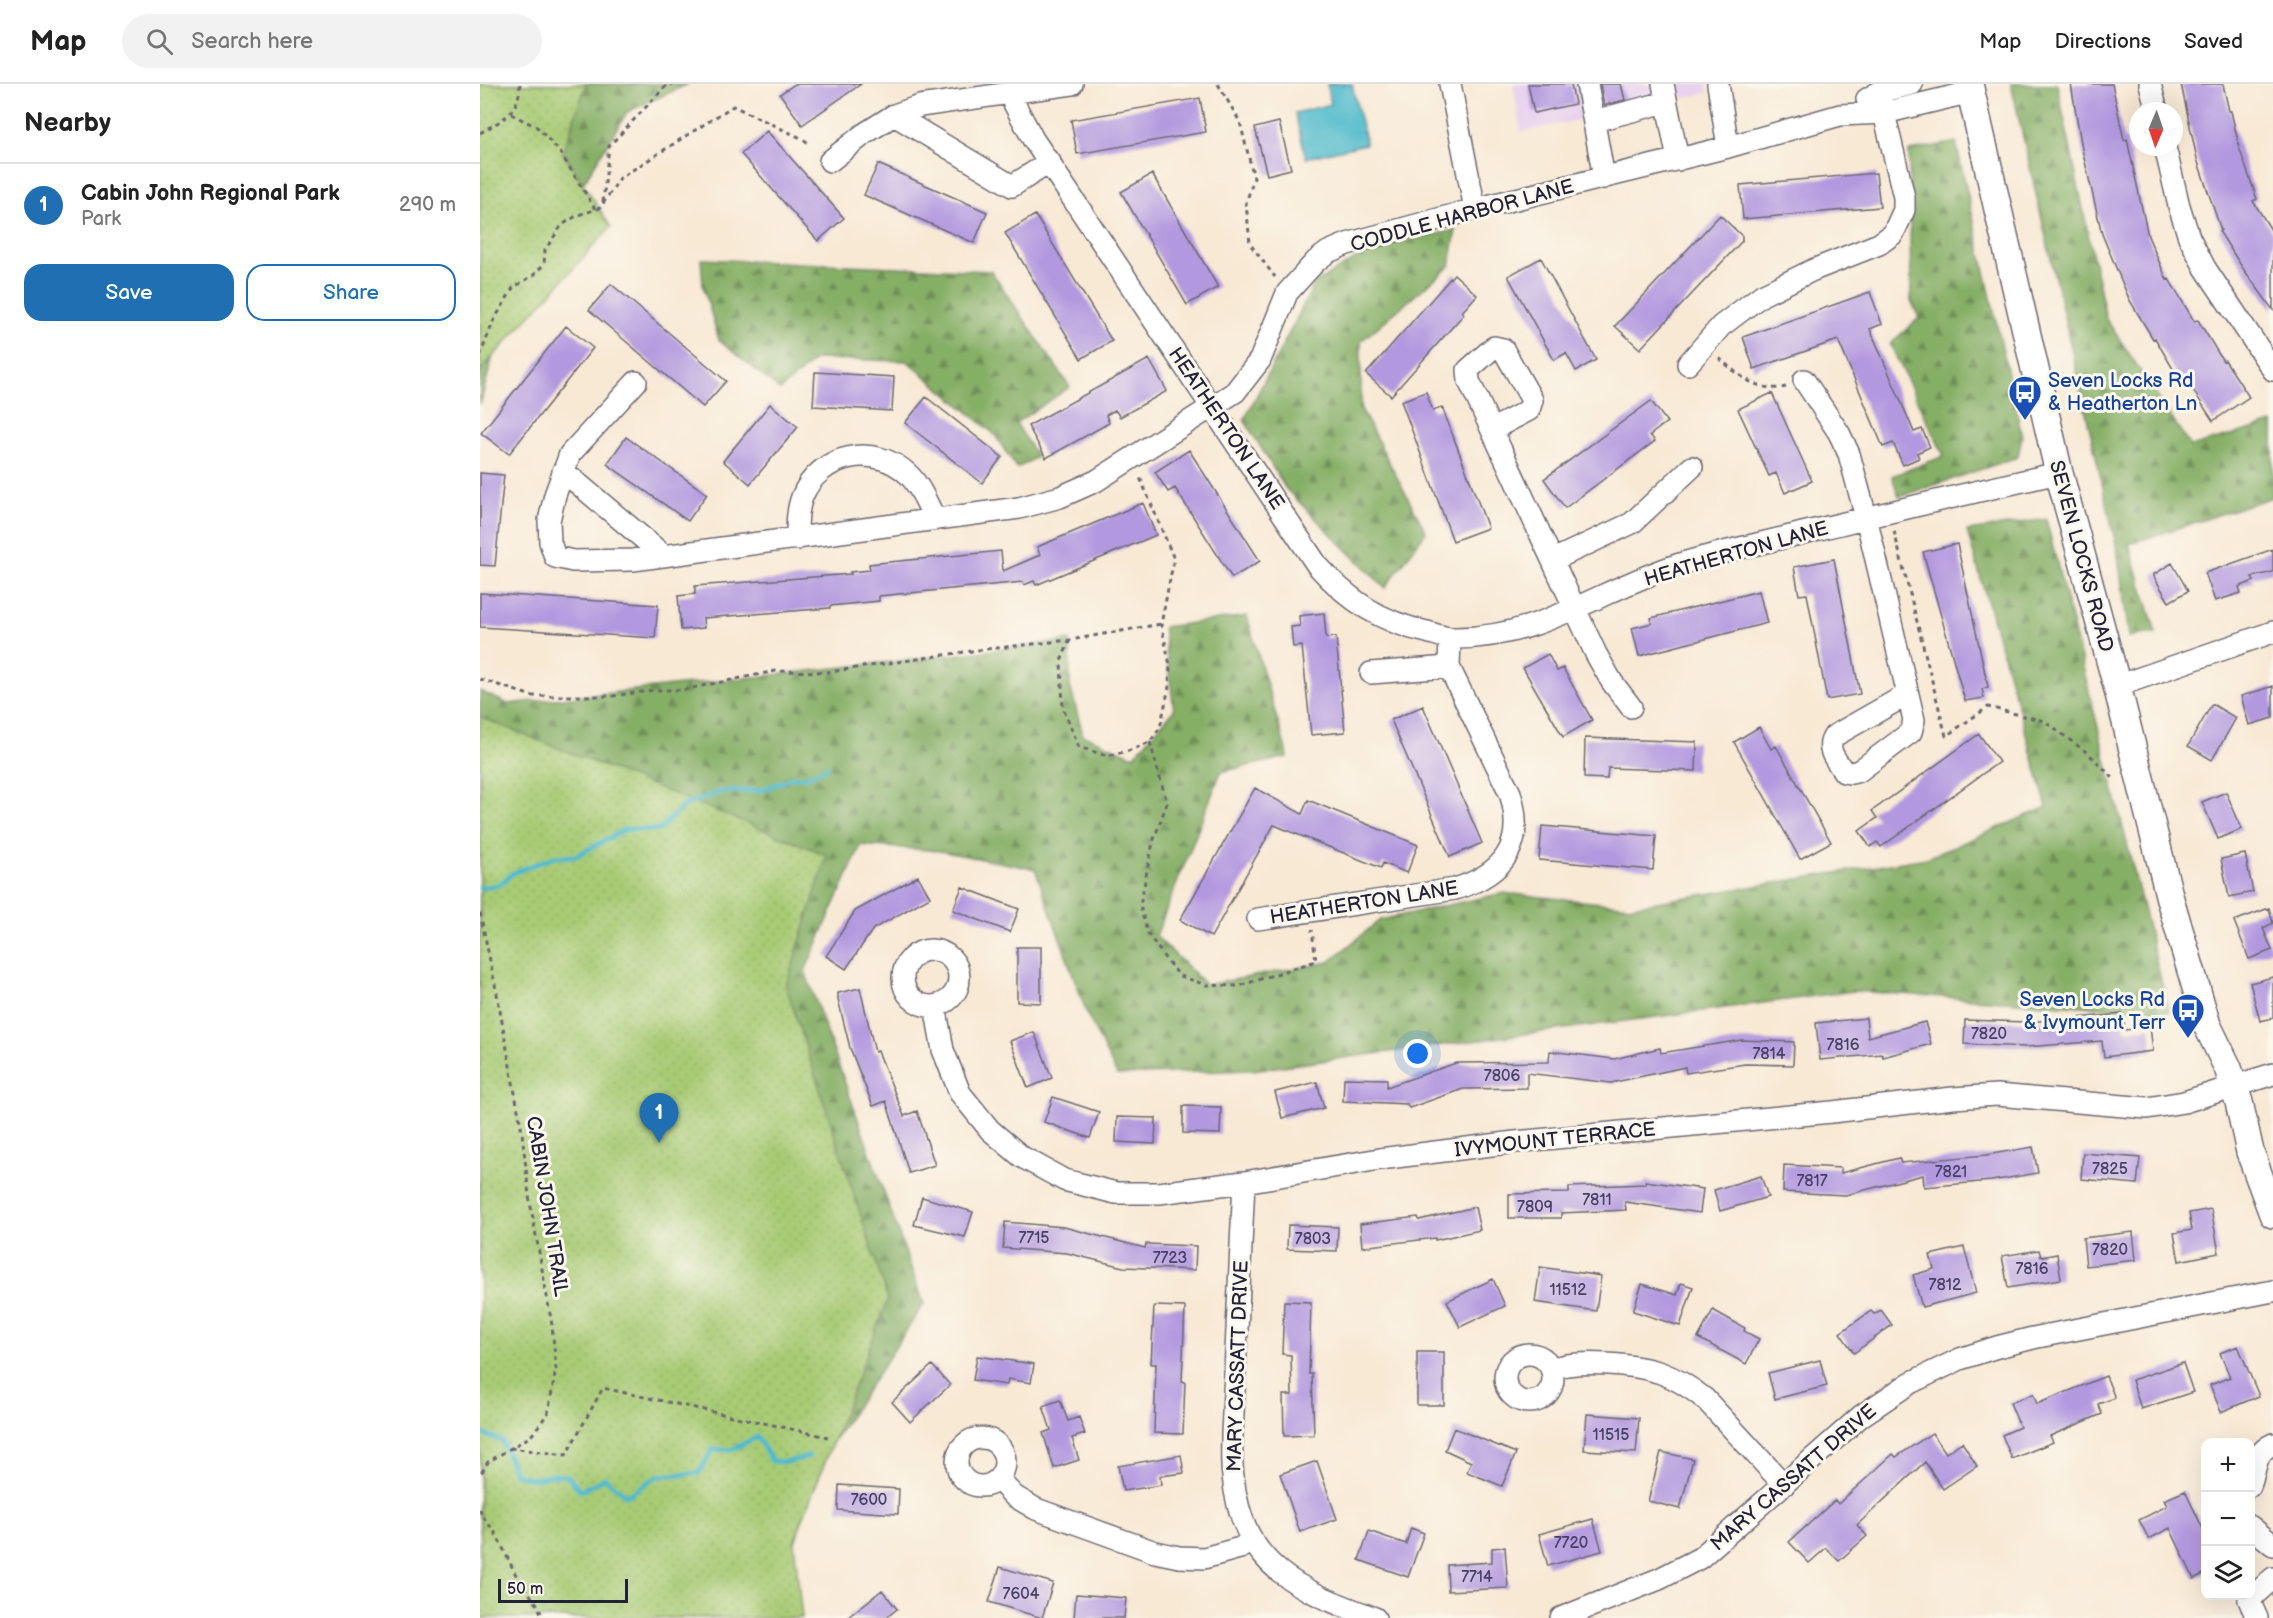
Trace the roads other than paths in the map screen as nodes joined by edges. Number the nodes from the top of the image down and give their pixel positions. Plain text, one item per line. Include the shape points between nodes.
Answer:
1 (1072, 84) edge
2 (1450, 84) edge
3 (1587, 84) edge
4 (1718, 84) edge
5 (1912, 84) edge
6 (2150, 84) edge
7 (1970, 88) edge
8 (1879, 92) junction
9 (1664, 93) edge
10 (1010, 94) junction
11 (2155, 102) edge
12 (1884, 113) junction
13 (894, 115) junction
14 (1840, 115) junction
15 (1593, 121) junction
16 (1728, 147) junction
17 (2167, 156) edge
18 (1678, 160) junction
19 (831, 161) dead end
20 (1050, 162) junction
21 (1604, 178) junction
22 (1475, 209) junction
23 (1688, 364) dead end
24 (2273, 370) edge
25 (1804, 380) road end
26 (636, 382) dead end
27 (1213, 407) junction
28 (1493, 429) dead end
29 (1692, 467) dead end
30 (563, 471) junction
31 (2059, 473) junction
32 (1866, 517) junction
33 (935, 519) junction
34 (797, 539) junction
35 (663, 555) junction
36 (1553, 560) junction
37 (1576, 609) junction
38 (2273, 632) edge
39 (1450, 638) junction
40 (1449, 667) junction
41 (1371, 673) dead end
42 (2117, 686) junction
43 (1908, 694) dead end
44 (1631, 707) dead end
45 (1258, 919) dead end
46 (935, 1006) dead end
47 (2273, 1074) edge
48 (2227, 1089) junction
49 (1244, 1182) junction
50 (2271, 1208) edge
51 (2273, 1291) edge
52 (1551, 1369) dead end
53 (2273, 1444) edge
54 (2255, 1464) edge
55 (998, 1479) dead end
56 (1784, 1485) junction
57 (2255, 1530) edge
58 (1252, 1542) junction
59 (2273, 1545) edge
60 (2273, 1578) edge
61 (1375, 1618) edge
62 (1561, 1618) edge
63 (2257, 1618) edge

1 - 10 street
2 - 22 street
3 - 15 street
4 - 16 street
5 - 8 street, CODDLE HARBOR LANE
6 - 11 street
7 - 12 street, CODDLE HARBOR LANE
7 - 31 main road, SEVEN LOCKS ROAD
8 - 12 street
8 - 14 street, CODDLE HARBOR LANE
9 - 15 street
9 - 18 street
10 - 13 street via 920,106
10 - 20 street, HEATHERTON LANE
12 - 14 street, CODDLE HARBOR LANE
12 - 23 street via 1904,197 1904,210 1893,234 1879,244 1762,295 1721,326
13 - 19 street
13 - 20 street via 1012,186
14 - 16 street, CODDLE HARBOR LANE
15 - 21 street
16 - 18 street, CODDLE HARBOR LANE
17 - 24 street via 2189,237 2205,268
18 - 21 street, CODDLE HARBOR LANE
20 - 27 street, HEATHERTON LANE
21 - 22 street, CODDLE HARBOR LANE
22 - 27 street, CODDLE HARBOR LANE via 1367,237 1328,252 1287,293 1260,360 1235,392
25 - 32 street via 1849,454
26 - 30 street, CODDLE HARBOR LANE via 570,454
27 - 33 street, CODDLE HARBOR LANE via 1133,460 1060,497 1019,508
27 - 39 street, HEATHERTON LANE via 1317,565 1336,586 1368,611 1405,628
28 - 36 street
29 - 36 street via 1632,523
30 - 35 street
30 - 35 street, CODDLE HARBOR LANE via 549,521 555,557 611,561
31 - 32 street, HEATHERTON LANE
31 - 42 main road, SEVEN LOCKS ROAD
32 - 37 street, HEATHERTON LANE via 1678,565
32 - 43 street
33 - 34 street, CODDLE HARBOR LANE
33 - 34 street via 909,474 885,459 852,456 825,467 808,486 798,512
34 - 35 street, CODDLE HARBOR LANE
36 - 37 street
37 - 39 street, HEATHERTON LANE via 1521,630
37 - 44 street via 1596,654
38 - 42 street
39 - 40 street, HEATHERTON LANE
40 - 41 street
40 - 45 street, HEATHERTON LANE via 1510,793 1514,837 1507,855 1482,879 1455,889
42 - 48 main road, SEVEN LOCKS ROAD via 2170,899 2207,1025 2213,1072
46 - 49 street, IVYMOUNT TERRACE via 943,1050 960,1093 990,1130 1022,1157 1064,1180 1116,1193 1159,1193
47 - 48 street, IVYMOUNT TERRACE
48 - 49 street, IVYMOUNT TERRACE via 2147,1108 1996,1095 1953,1098 1515,1142
48 - 50 main road, SEVEN LOCKS ROAD via 2225,1106 2250,1152
49 - 58 street, MARY CASSATT DRIVE via 1232,1475 1242,1519
51 - 56 street, MARY CASSATT DRIVE via 2033,1338 1960,1359 1910,1383 1861,1416
52 - 56 street via 1574,1363 1599,1364 1644,1369 1674,1379 1705,1399
53 - 54 street via 2261,1452
55 - 58 street via 1014,1496 1036,1509 1155,1552 1204,1558
56 - 62 street, MARY CASSATT DRIVE via 1700,1558 1659,1580
57 - 59 street
58 - 61 street, MARY CASSATT DRIVE via 1270,1564 1299,1586
60 - 63 street via 2249,1600

